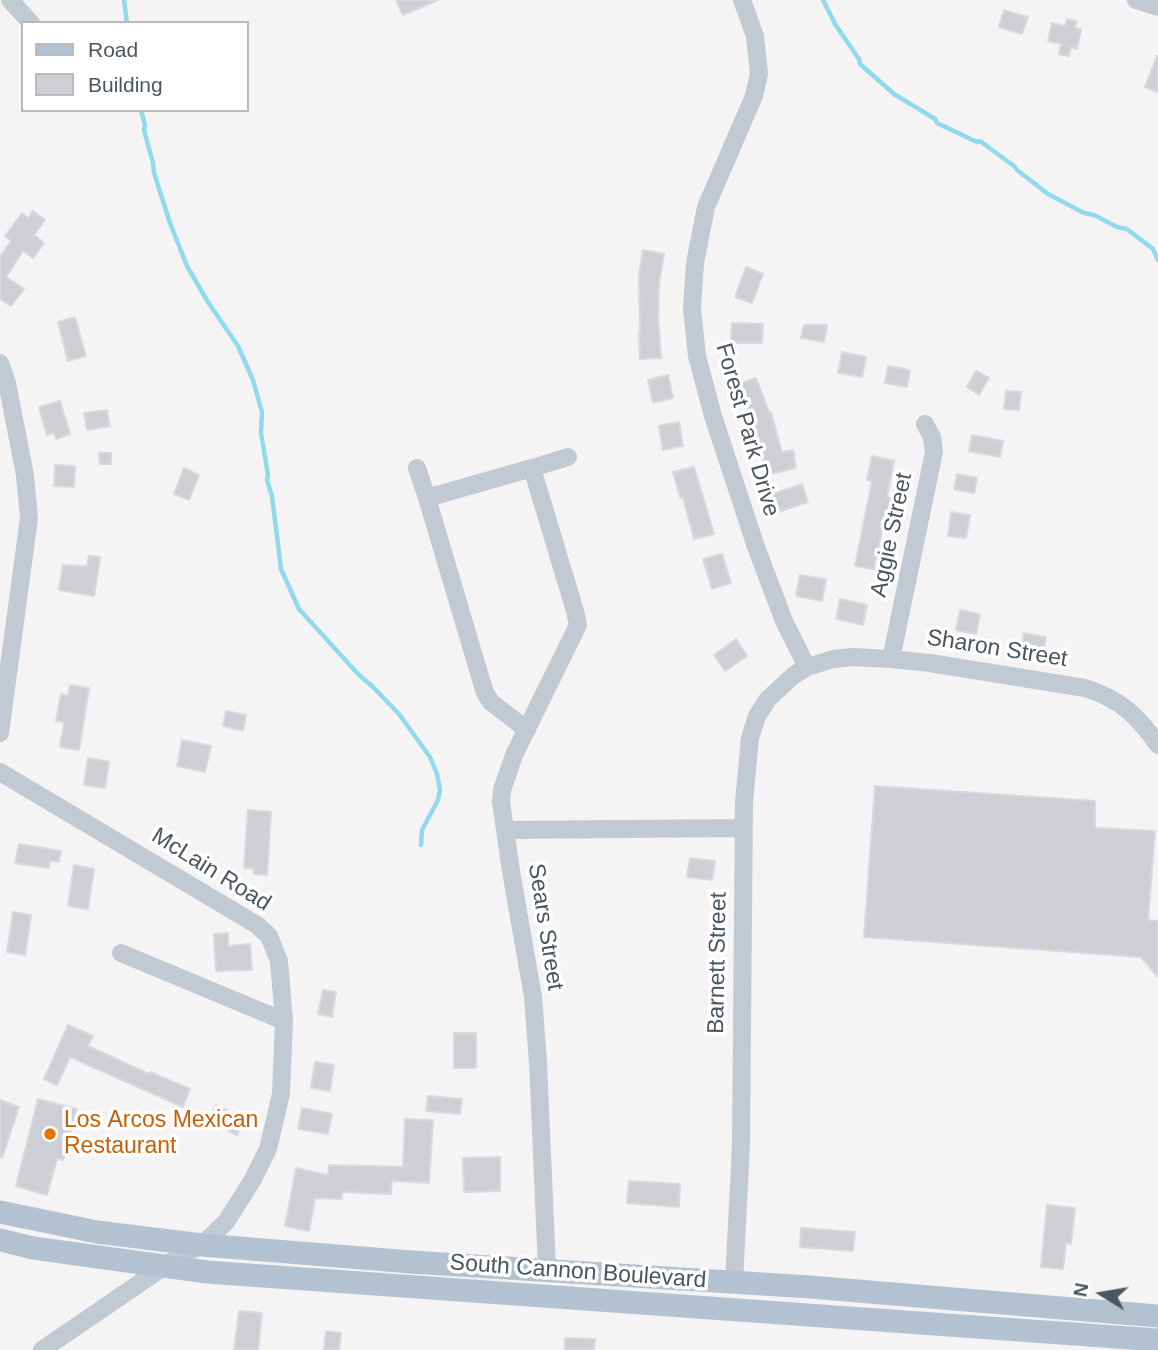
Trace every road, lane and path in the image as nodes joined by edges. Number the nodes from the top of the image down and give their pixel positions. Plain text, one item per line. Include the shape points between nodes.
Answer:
1 (9, 0) edge
2 (742, 0) edge
3 (1136, 0) edge
4 (1158, 7) edge
5 (0, 10) edge
6 (29, 21) edge
7 (0, 363) edge
8 (925, 424) dead end
9 (8, 430) edge
10 (568, 457) dead end
11 (417, 468) dead end
12 (532, 468) junction
13 (427, 498) junction
14 (891, 659) junction
15 (807, 667) junction
16 (527, 730) junction
17 (0, 733) edge
18 (1158, 745) edge
19 (0, 772) edge
20 (744, 828) junction
21 (505, 830) junction
22 (121, 953) dead end
23 (284, 1021) junction
24 (0, 1212) edge
25 (0, 1240) edge
26 (201, 1245) junction
27 (163, 1267) junction
28 (547, 1269) junction
29 (734, 1282) junction
30 (638, 1304) junction
31 (1026, 1331) junction
32 (1141, 1332) edge
33 (42, 1350) edge
34 (1051, 1350) edge

1 - 5 street
1 - 6 street
2 - 15 street, Forest Park Drive via 755,36 759,74 706,207 692,307 697,356 713,416 756,547
3 - 4 street
7 - 9 street via 7,383
8 - 14 street, Aggie Street via 934,452
9 - 17 street via 25,475 29,518
10 - 12 street
11 - 13 street
12 - 13 street
12 - 16 street via 578,625
13 - 16 street via 485,693
14 - 15 street, Sharon Street via 833,659
14 - 18 street, Sharon Street via 1098,692 1126,708
15 - 20 street, Barnett Street via 776,690 757,716 750,738
16 - 21 street via 502,790
19 - 23 street, McLain Road via 257,925 269,936 279,961
20 - 21 street, Sears Street
20 - 29 street, Barnett Street via 741,1145
21 - 28 street, Sears Street via 533,997
22 - 23 street
23 - 26 street, McLain Road via 281,1094 268,1149 226,1222
24 - 26 main road, South Cannon Boulevard via 97,1232
25 - 27 main road, South Cannon Boulevard
26 - 27 street, McLain Road
26 - 28 main road, South Cannon Boulevard
27 - 30 main road, South Cannon Boulevard
27 - 33 street, McLain Road
28 - 29 main road, South Cannon Boulevard
29 - 30 main road via 699,1297 659,1297
29 - 32 main road, South Cannon Boulevard via 810,1287
30 - 31 main road, South Cannon Boulevard
31 - 32 main road, South Cannon Boulevard
31 - 34 main road

